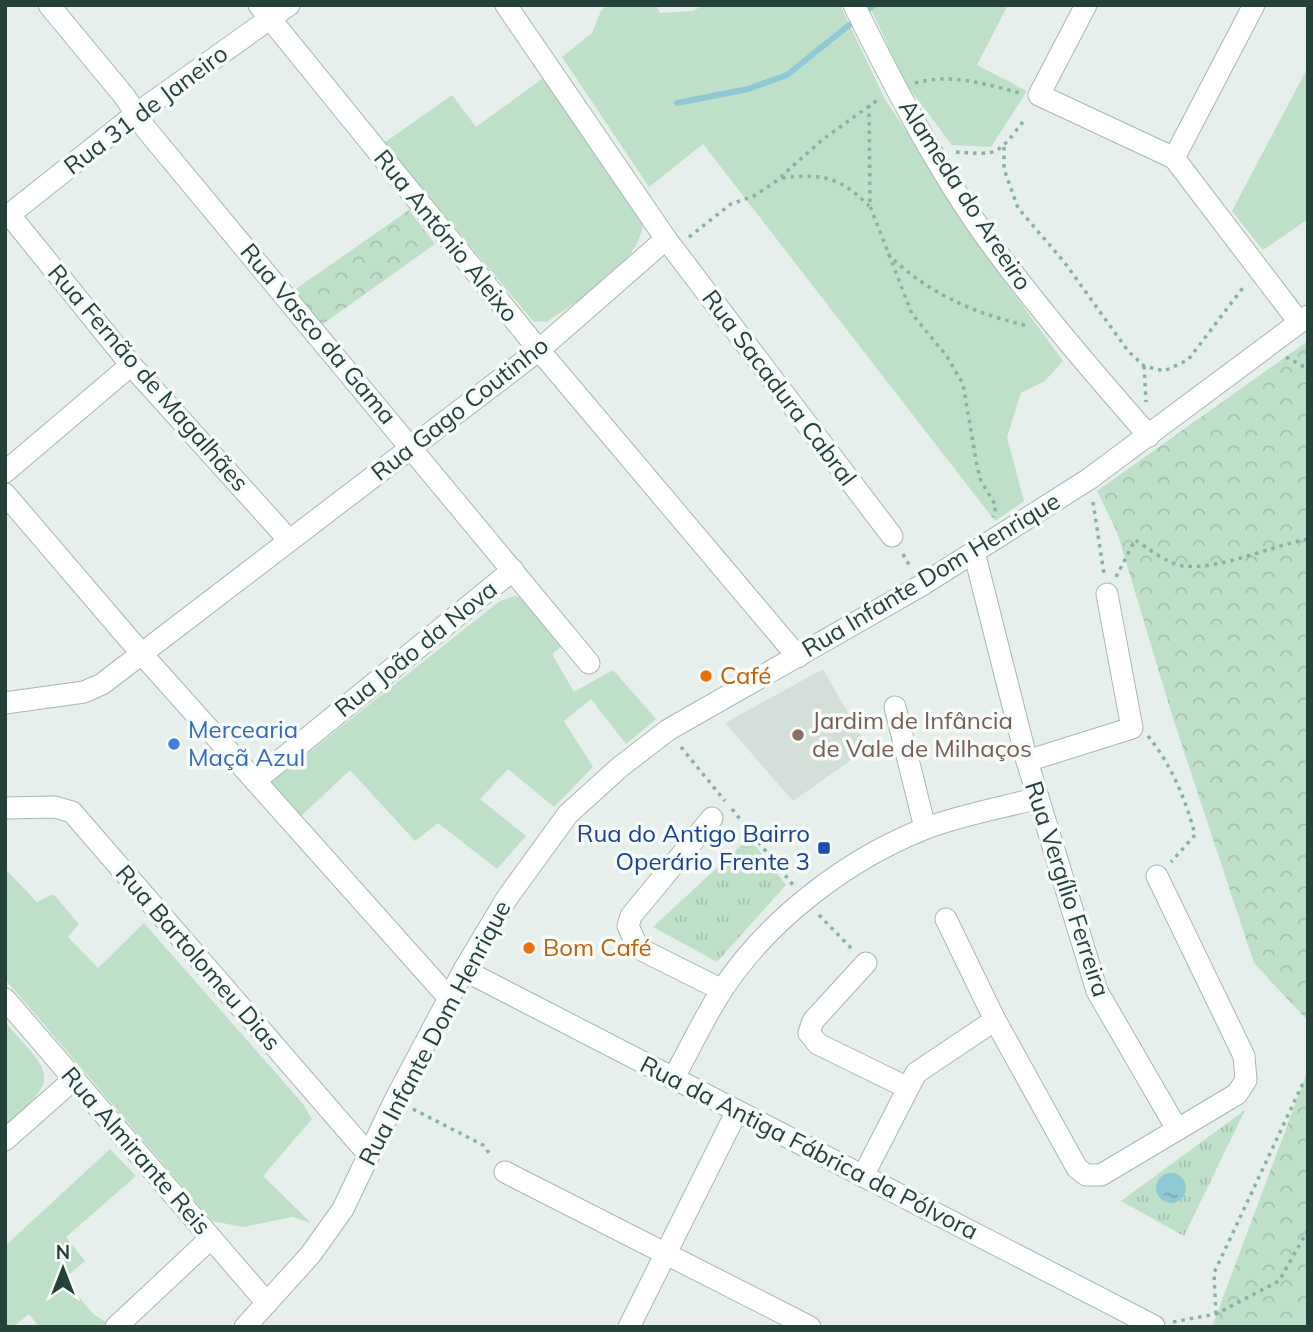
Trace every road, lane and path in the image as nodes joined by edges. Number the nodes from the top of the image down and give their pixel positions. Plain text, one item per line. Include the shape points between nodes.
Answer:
1 (50, 5) edge
2 (289, 5) edge
3 (506, 5) edge
4 (854, 5) edge
5 (1086, 5) edge
6 (1254, 5) edge
7 (265, 12) edge
8 (895, 88) junction
9 (1039, 95) junction
10 (869, 105) junction
11 (136, 114) junction
12 (1025, 119) dead end
13 (1004, 147) junction
14 (933, 151) junction
15 (1174, 158) junction
16 (780, 178) junction
17 (870, 206) junction
18 (7, 216) edge
19 (670, 245) junction
20 (886, 252) junction
21 (1258, 267) junction
22 (1304, 319) edge
23 (1035, 328) dead end
24 (539, 349) junction
25 (1286, 357) dead end
26 (131, 365) junction
27 (1308, 369) edge
28 (1149, 436) junction
29 (413, 447) junction
30 (5, 472) edge
31 (1089, 479) junction
32 (5, 494) edge
33 (992, 522) dead end
34 (892, 536) joint
35 (1308, 540) edge
36 (289, 541) junction
37 (974, 552) junction
38 (513, 570) junction
39 (922, 585) junction
40 (1107, 594) junction
41 (141, 653) junction
42 (798, 657) junction
43 (589, 663) dead end
44 (5, 703) edge
45 (895, 706) dead end
46 (1132, 728) junction
47 (668, 730) junction
48 (1027, 761) junction
49 (255, 781) junction
50 (1038, 798) junction
51 (5, 808) edge
52 (712, 818) dead end
53 (925, 828) junction
54 (1157, 876) joint
55 (806, 901) junction
56 (946, 919) dead end
57 (866, 963) joint
58 (464, 970) junction
59 (722, 990) junction
60 (449, 998) junction
61 (5, 999) edge
62 (995, 1020) junction
63 (74, 1079) junction
64 (673, 1079) junction
65 (1308, 1082) edge
66 (908, 1088) junction
67 (396, 1100) junction
68 (737, 1111) junction
69 (1177, 1129) junction
70 (5, 1140) edge
71 (483, 1145) dead end
72 (369, 1155) junction
73 (505, 1172) dead end
74 (863, 1176) junction
75 (1308, 1230) edge
76 (211, 1238) junction
77 (666, 1255) junction
78 (267, 1303) junction
79 (1216, 1314) junction
80 (1154, 1326) edge
81 (116, 1327) edge
82 (245, 1327) edge
83 (629, 1327) edge
84 (810, 1327) edge

1 - 11 street, Rua Vasco da Gama
2 - 7 street, Rua 31 de Janeiro
3 - 19 street
4 - 8 street, Alameda do Areeiro
5 - 9 street
6 - 15 street
7 - 11 street, Rua 31 de Janeiro
7 - 24 street, Rua António Aleixo
8 - 9 path via 931,78
8 - 10 path
8 - 14 street, Alameda do Areeiro
9 - 15 street
10 - 16 path
10 - 17 path
11 - 18 street, Rua 31 de Janeiro
11 - 29 street, Rua Vasco da Gama
12 - 13 path
13 - 14 path via 988,156
13 - 21 path via 1004,169 1018,208 1144,366 1164,371 1188,360
14 - 28 street, Alameda do Areeiro via 985,234 1048,318
15 - 21 street
16 - 17 path via 815,175 846,184
16 - 19 path
17 - 20 path
18 - 26 street, Rua Fernão de Magalhães
19 - 24 street, Rua Gago Coutinho
19 - 34 street, Rua Sacadura Cabral
20 - 23 path via 934,292 980,314
20 - 33 path via 912,314 963,383 981,481 996,506
21 - 22 street
22 - 28 street, Rua Infante Dom Henrique
24 - 29 street, Rua Gago Coutinho
24 - 42 street, Rua António Aleixo
25 - 27 path
26 - 30 street
26 - 36 street, Rua Fernão de Magalhães
28 - 31 street, Rua Infante Dom Henrique
29 - 36 street, Rua Gago Coutinho
29 - 38 street, Rua Vasco da Gama
31 - 37 street, Rua Infante Dom Henrique
31 - 40 path
32 - 41 street
34 - 39 path
35 - 40 path via 1216,563 1182,566 1135,541
36 - 41 street, Rua Gago Coutinho
37 - 39 street, Rua Infante Dom Henrique
37 - 48 street, Rua Vergílio Ferreira
38 - 43 street, Rua Vasco da Gama
38 - 49 street, Rua João da Nova
39 - 42 street, Rua Infante Dom Henrique
40 - 46 street
41 - 44 street, Rua Gago Coutinho via 97,687
41 - 49 street
42 - 47 street, Rua Infante Dom Henrique
45 - 53 street
46 - 48 street
46 - 54 path via 1144,732 1161,752 1195,835
47 - 55 path
47 - 58 street, Rua Infante Dom Henrique via 568,814 507,898
48 - 50 street, Rua Vergílio Ferreira
49 - 60 street
50 - 53 street
50 - 69 street, Rua Vergílio Ferreira via 1100,998
51 - 72 street, Rua Bartolomeu Dias via 55,807 72,812
52 - 59 street via 631,916 628,926 638,948
53 - 55 street via 861,862
54 - 69 street via 1247,1067 1245,1086 1237,1094
55 - 57 path
55 - 59 street via 771,932
56 - 62 street
57 - 66 street via 813,1021 809,1033 818,1044
58 - 60 street, Rua Infante Dom Henrique
58 - 64 street, Rua da Antiga Fábrica da Pólvora
59 - 64 street
60 - 67 street, Rua Infante Dom Henrique
61 - 63 street, Rua Almirante Reis
62 - 66 street via 916,1073
62 - 69 street via 1082,1174 1105,1174
63 - 70 street
63 - 76 street, Rua Almirante Reis
64 - 68 street, Rua da Antiga Fábrica da Pólvora
65 - 79 path via 1303,1083 1214,1273
66 - 74 street
67 - 71 path
67 - 72 street, Rua Infante Dom Henrique
68 - 74 street, Rua da Antiga Fábrica da Pólvora
68 - 77 street
72 - 78 street, Rua Infante Dom Henrique via 343,1209
73 - 77 street
74 - 80 street, Rua da Antiga Fábrica da Pólvora
75 - 79 path via 1279,1281
76 - 78 street, Rua Almirante Reis
76 - 81 street
77 - 83 street
77 - 84 street
78 - 82 street, Rua Infante Dom Henrique
79 - 80 path

